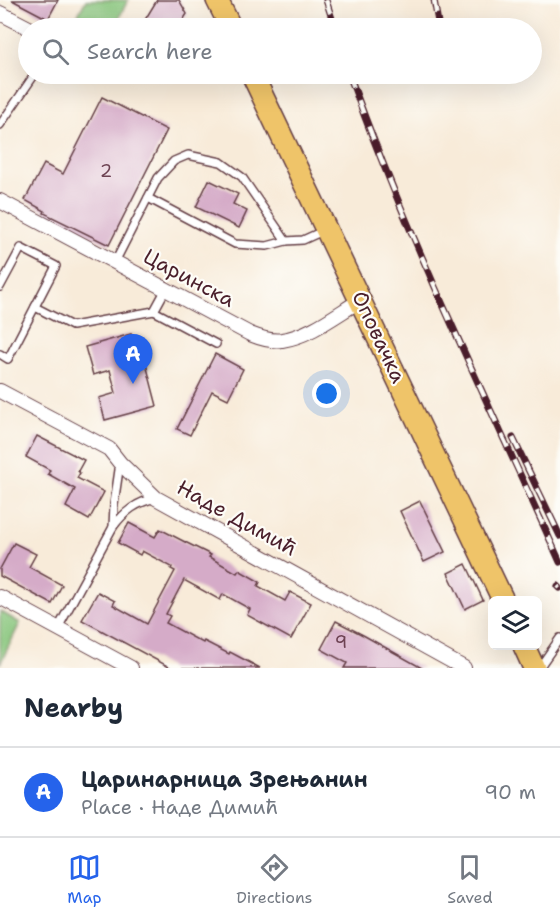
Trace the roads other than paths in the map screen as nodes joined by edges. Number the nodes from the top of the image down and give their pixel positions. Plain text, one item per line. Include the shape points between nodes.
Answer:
1 (217, 0) edge
2 (0, 13) edge
3 (226, 18) edge
4 (18, 22) edge
5 (28, 84) edge
6 (257, 84) edge
7 (0, 125) edge
8 (148, 198) junction
9 (0, 201) edge
10 (327, 229) junction
11 (286, 241) junction
12 (115, 262) junction
13 (0, 287) edge
14 (166, 289) junction
15 (361, 300) junction
16 (35, 306) junction
17 (154, 311) junction
18 (216, 344) dead end
19 (0, 354) edge
20 (0, 391) edge
21 (120, 463) junction
22 (156, 498) junction
23 (113, 527) junction
24 (501, 596) edge
25 (0, 597) edge
26 (58, 628) junction
27 (560, 638) edge
28 (527, 650) edge
29 (131, 668) edge
30 (464, 668) edge
31 (536, 668) edge

1 - 3 main road
2 - 4 street
5 - 7 lane
6 - 10 main road, Оповачка
8 - 11 lane via 235,244 267,246
8 - 11 lane via 158,178 174,161 188,155 221,162 242,177
8 - 12 lane
9 - 12 street, Царинска
10 - 11 lane via 303,240
10 - 15 main road, Оповачка
12 - 14 street, Царинска
13 - 16 lane via 21,248 56,266
14 - 15 street, Царинска via 250,334 282,341 306,333
14 - 17 lane
15 - 24 main road, Оповачка
16 - 17 lane via 72,326
16 - 19 lane via 8,359
17 - 18 lane
20 - 21 street, Наде Димић via 109,449
21 - 22 street, Наде Димић
21 - 23 lane
22 - 23 lane via 130,508
22 - 30 street, Наде Димић
23 - 26 lane
25 - 26 street
26 - 29 street
27 - 31 lane
28 - 31 main road

